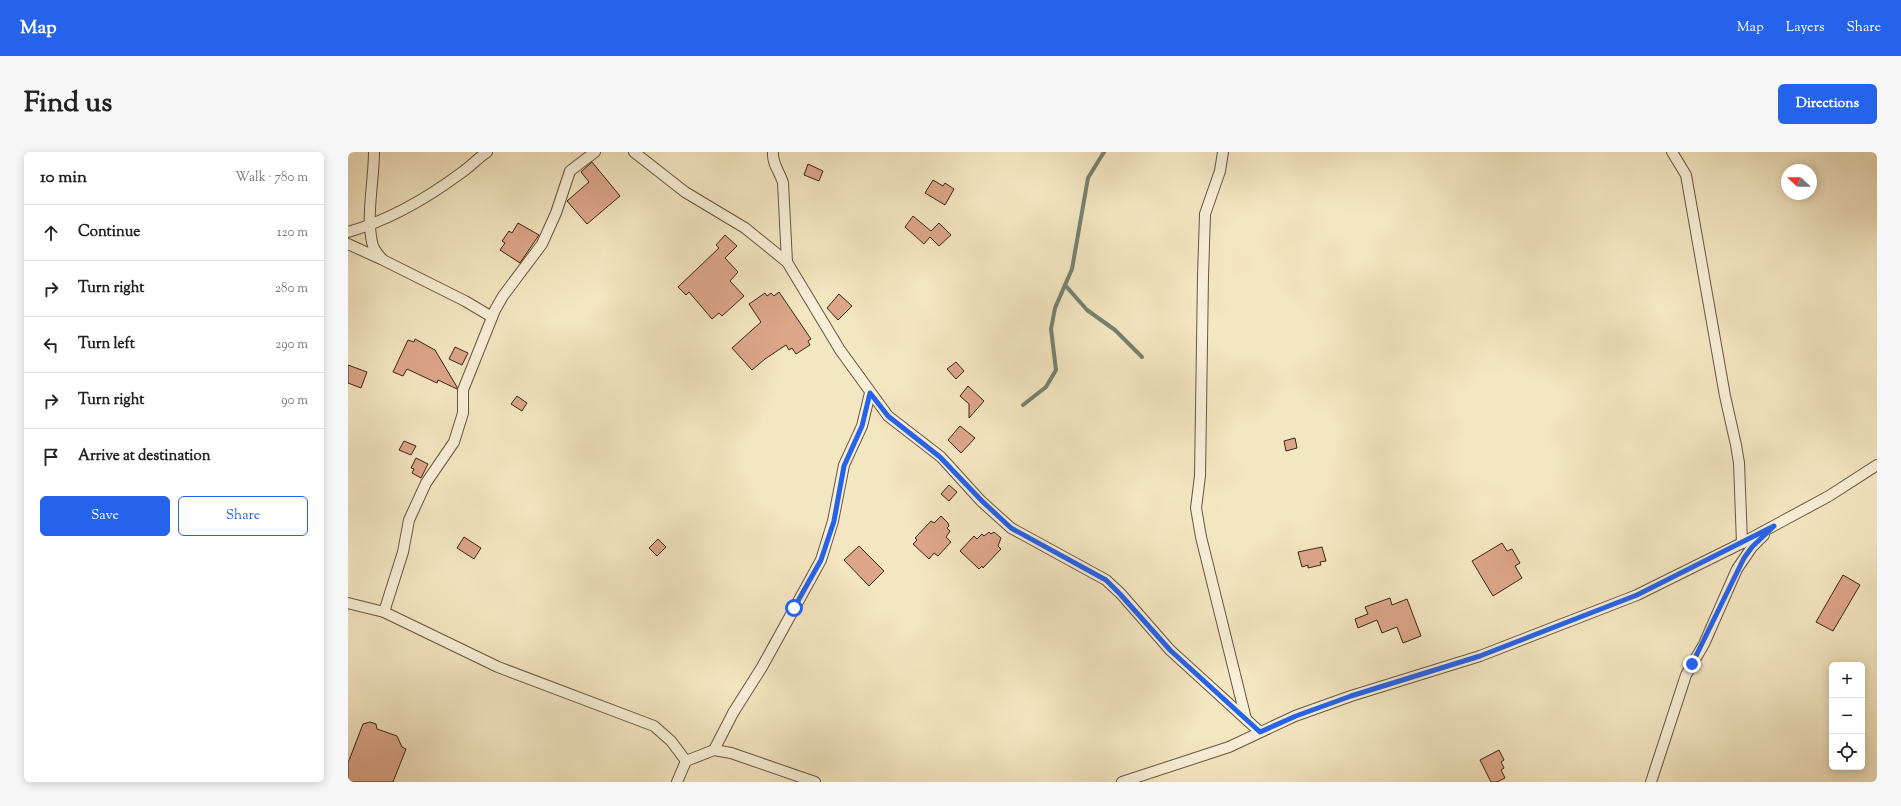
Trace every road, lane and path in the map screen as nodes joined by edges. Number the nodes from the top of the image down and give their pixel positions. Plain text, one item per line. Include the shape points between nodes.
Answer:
1 (374, 152) edge
2 (487, 152) edge
3 (595, 152) edge
4 (634, 152) edge
5 (773, 152) edge
6 (1223, 152) edge
7 (1672, 152) edge
8 (370, 225) junction
9 (348, 232) edge
10 (348, 244) edge
11 (383, 260) junction
12 (787, 262) junction
13 (492, 317) junction
14 (870, 393) junction
15 (1877, 465) edge
16 (1774, 526) junction
17 (1742, 543) junction
18 (348, 603) edge
19 (384, 612) junction
20 (1246, 719) junction
21 (1260, 732) junction
22 (714, 750) junction
23 (686, 761) junction
24 (677, 782) edge
25 (815, 782) edge
26 (1122, 782) edge
27 (1651, 782) edge

1 - 8 street
2 - 8 street via 438,190 401,212
3 - 13 street via 570,171 542,244 503,296
4 - 12 street via 685,192 750,232
5 - 12 street via 774,164 782,183
6 - 20 street via 1220,171 1205,214 1200,476 1196,508
7 - 17 street via 1686,175 1736,445
8 - 9 street
8 - 11 street via 372,243
10 - 11 street
11 - 13 street via 466,301
12 - 14 street via 840,350
13 - 19 street via 463,390 463,413 454,442 426,483 409,520 403,552
14 - 20 street via 888,416 940,457 1011,528 1106,580 1170,650
14 - 22 street via 862,426 844,466 834,521 821,560
15 - 16 street via 1829,496
16 - 17 street
16 - 27 street via 1752,547 1737,569 1704,644 1681,686
17 - 21 street via 1637,595 1523,640 1351,696
18 - 19 street
19 - 23 street via 498,667 654,726 671,741
20 - 21 street
21 - 26 street via 1229,747
22 - 23 street
22 - 25 street via 731,753
23 - 24 street

